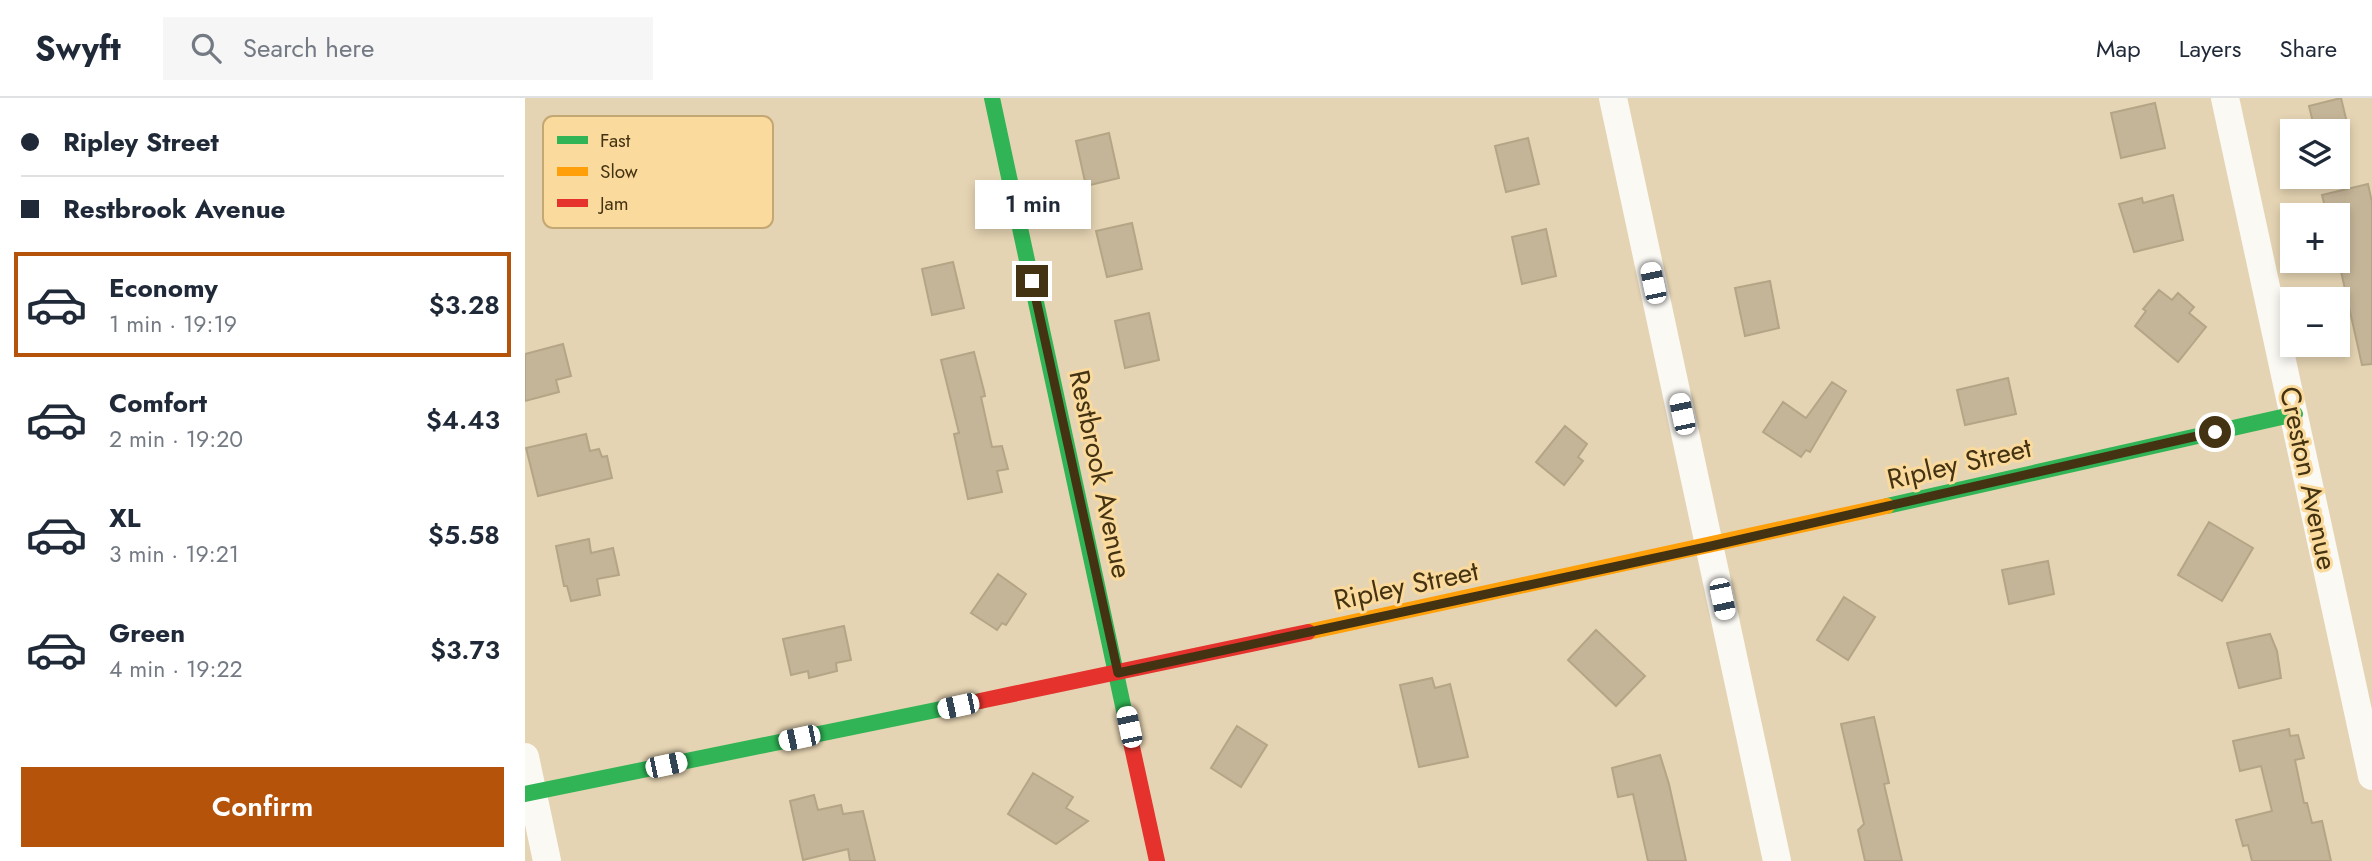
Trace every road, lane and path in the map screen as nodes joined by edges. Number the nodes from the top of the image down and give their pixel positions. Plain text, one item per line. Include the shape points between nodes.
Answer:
1 (992, 98) edge
2 (1613, 98) edge
3 (2225, 98) edge
4 (2295, 414) junction
5 (1711, 546) junction
6 (1118, 673) junction
7 (525, 757) edge
8 (2372, 776) edge
9 (529, 793) edge
10 (547, 861) edge
11 (1157, 861) edge
12 (1777, 861) edge

1 - 6 street, Restbrook Avenue
2 - 5 street
3 - 4 street, Creston Avenue
4 - 5 street, Ripley Street
4 - 8 street, Creston Avenue
5 - 6 street, Ripley Street
5 - 12 street
6 - 9 street, Ripley Street
6 - 11 street, Restbrook Avenue
7 - 9 street
9 - 10 street

